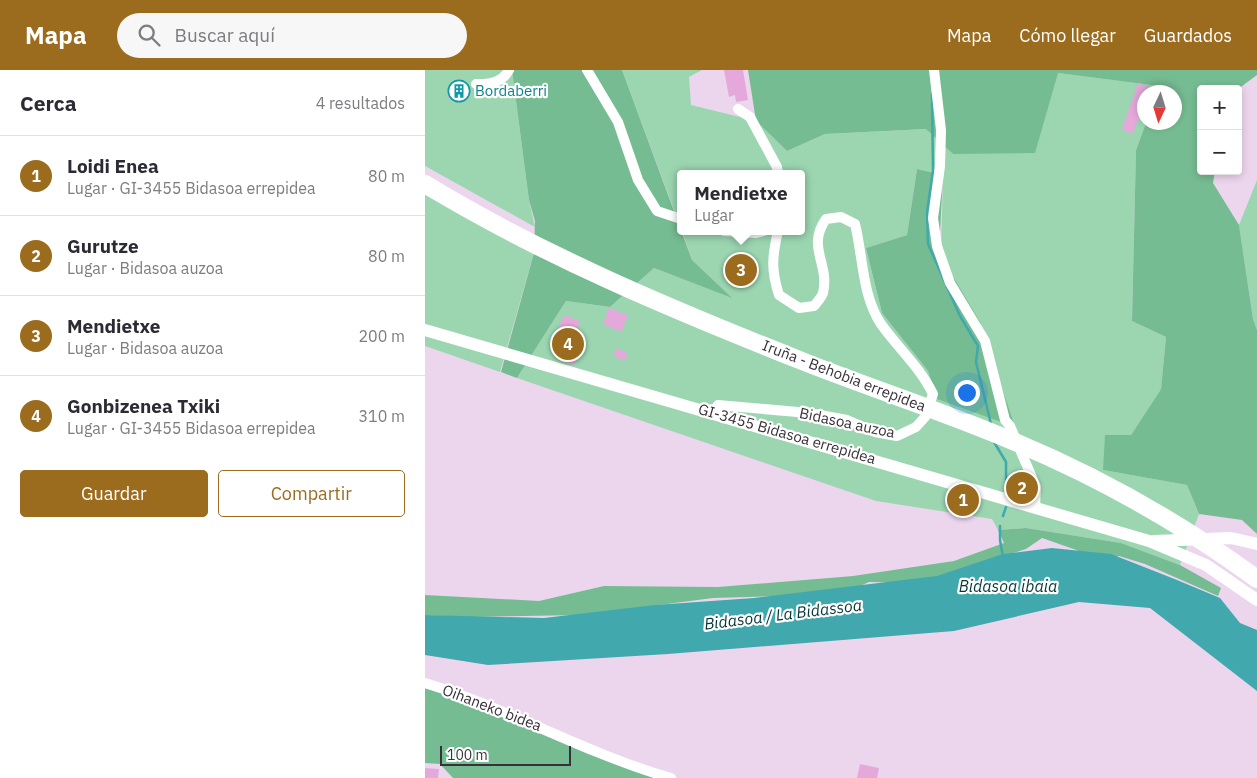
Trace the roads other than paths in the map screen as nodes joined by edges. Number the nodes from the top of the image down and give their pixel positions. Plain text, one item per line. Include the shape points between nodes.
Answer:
1 (509, 70) edge
2 (587, 70) edge
3 (934, 70) edge
4 (476, 84) dead end
5 (738, 109) dead end
6 (777, 170) edge
7 (425, 184) edge
8 (677, 218) edge
9 (777, 235) edge
10 (425, 330) edge
11 (712, 412) junction
12 (1035, 506) junction
13 (1191, 535) junction
14 (1149, 541) junction
15 (1257, 544) edge
16 (1193, 559) junction
17 (1257, 579) edge
18 (1257, 600) edge
19 (425, 683) edge
20 (671, 778) edge

1 - 4 street via 490,85
2 - 8 street via 618,122 638,180 657,211
3 - 12 street via 941,130 941,166 933,218 937,246 950,283 985,341 1005,420 1036,487
5 - 6 street via 750,117
7 - 13 highway, Iruña - Behobia errepidea via 478,214 625,286 762,345 1046,455 1113,488
9 - 11 street, Bidasoa auzoa via 772,273 779,295 799,308 814,306 823,293 818,230 826,219 841,217 855,224 869,295 880,323 924,376 933,394 925,418 917,427 897,436 875,432 847,420 809,413 718,405
10 - 11 street, GI-3455 Bidasoa errepidea
11 - 12 street, GI-3455 Bidasoa errepidea
12 - 14 street, GI-3455 Bidasoa errepidea
13 - 14 street
13 - 15 street via 1241,538
13 - 16 street
13 - 17 highway, Iruña - Behobia errepidea
14 - 16 street
16 - 18 street via 1218,572
19 - 20 street, Oihaneko bidea

